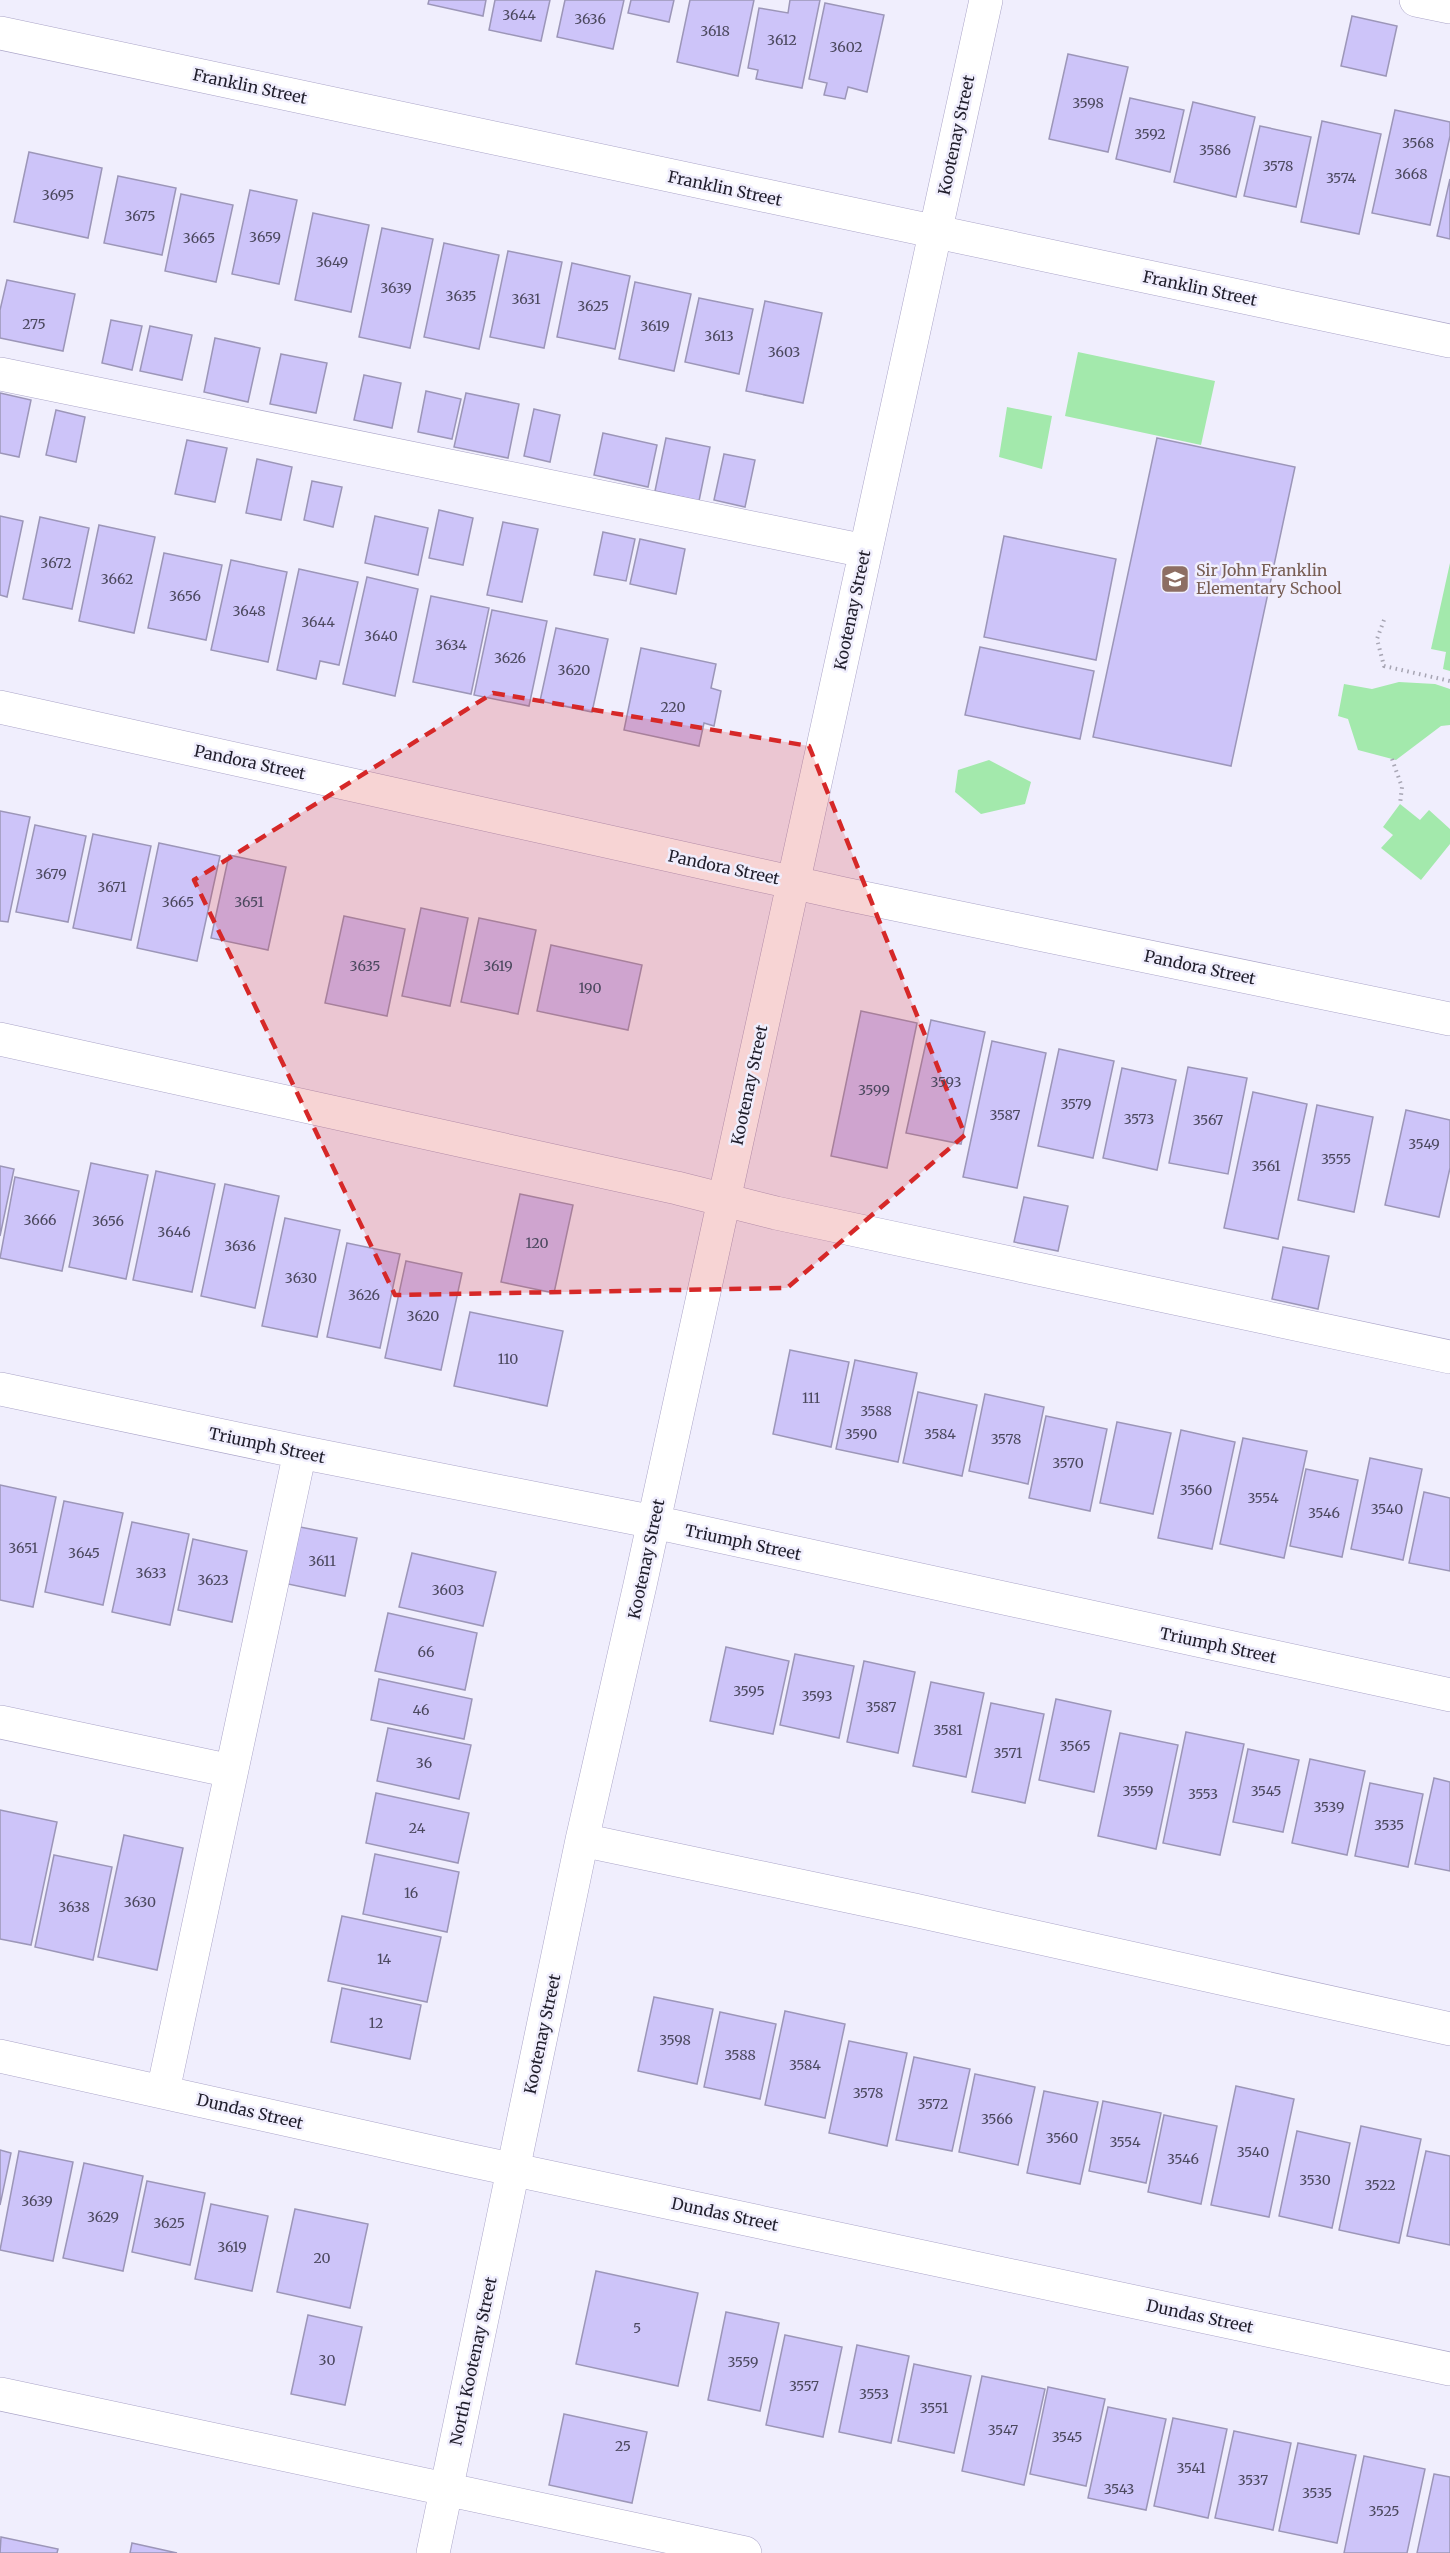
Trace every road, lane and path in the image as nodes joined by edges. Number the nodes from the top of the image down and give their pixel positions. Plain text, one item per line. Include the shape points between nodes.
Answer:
1 (986, 0) edge
2 (1416, 0) edge
3 (1450, 7) edge
4 (0, 33) edge
5 (934, 232) junction
6 (1450, 341) edge
7 (0, 374) edge
8 (865, 551) junction
9 (1384, 620) dead end
10 (1450, 681) edge
11 (0, 707) edge
12 (1392, 759) dead end
13 (1400, 804) dead end
14 (794, 882) junction
15 (1450, 1019) edge
16 (0, 1039) edge
17 (724, 1200) junction
18 (1450, 1357) edge
19 (1, 1392) edge
20 (300, 1452) junction
21 (654, 1522) junction
22 (1450, 1695) edge
23 (0, 1722) edge
24 (231, 1771) junction
25 (582, 1840) junction
26 (1450, 2029) edge
27 (0, 2056) edge
28 (163, 2091) junction
29 (515, 2170) junction
30 (1450, 2369) edge
31 (0, 2394) edge
32 (446, 2488) junction
33 (433, 2553) edge
34 (745, 2553) edge

1 - 5 street, Kootenay Street
2 - 3 street
4 - 5 street, Franklin Street
5 - 6 street, Franklin Street
5 - 8 street, Kootenay Street
7 - 8 street
8 - 14 street, Kootenay Street
9 - 10 path via 1377,639 1384,666
11 - 14 street, Pandora Street
12 - 13 path via 1402,787
14 - 15 street, Pandora Street
14 - 17 street, Kootenay Street
16 - 17 street
17 - 18 street
17 - 21 street, Kootenay Street
19 - 20 street, Triumph Street
20 - 21 street, Triumph Street
20 - 24 street
21 - 22 street, Triumph Street
21 - 25 street, Kootenay Street
23 - 24 street
24 - 28 street
25 - 26 street
25 - 29 street, Kootenay Street
27 - 28 street, Dundas Street
28 - 29 street, Dundas Street
29 - 30 street, Dundas Street
29 - 32 street, North Kootenay Street
31 - 32 street
32 - 33 street, North Kootenay Street
32 - 34 street

